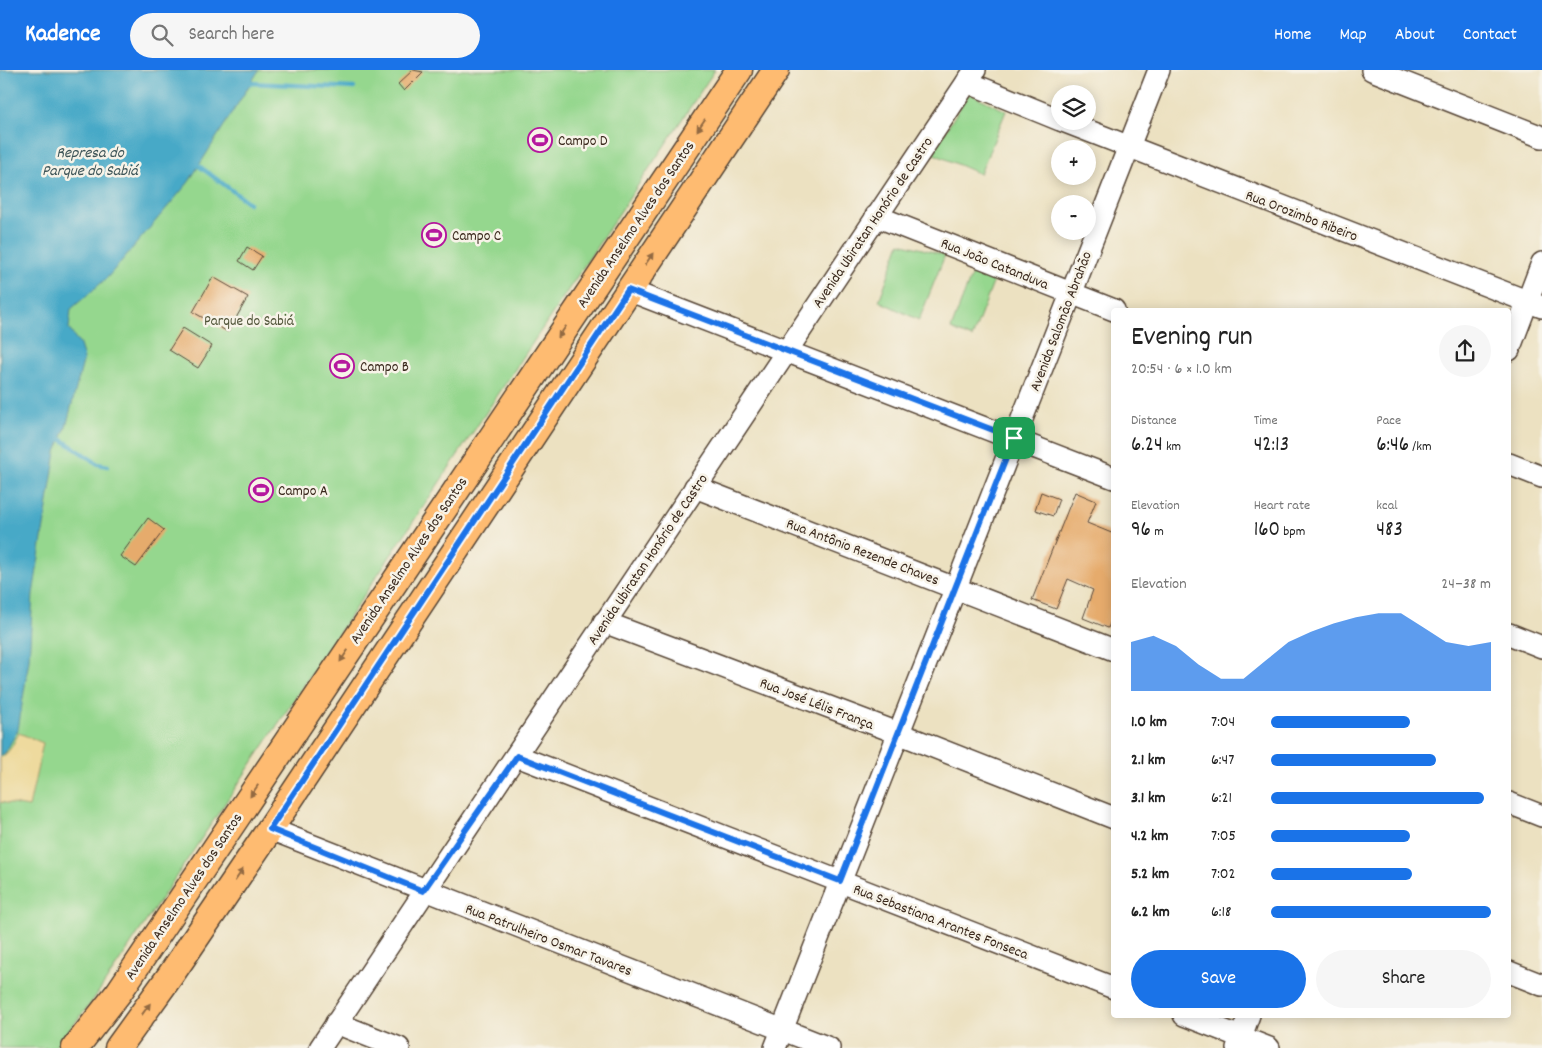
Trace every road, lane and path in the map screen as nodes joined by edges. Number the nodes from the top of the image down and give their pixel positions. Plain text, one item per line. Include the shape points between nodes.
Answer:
1 (739, 70) edge
2 (1159, 70) edge
3 (1372, 70) edge
4 (770, 72) edge
5 (971, 76) edge
6 (722, 93) junction
7 (748, 112) junction
8 (1051, 116) edge
9 (1084, 130) edge
10 (1542, 137) edge
11 (1127, 147) junction
12 (876, 216) junction
13 (1542, 263) edge
14 (628, 290) junction
15 (1072, 294) junction
16 (1535, 304) edge
17 (1111, 309) edge
18 (1511, 346) edge
19 (786, 350) junction
20 (1014, 438) junction
21 (1511, 465) edge
22 (1111, 477) edge
23 (1542, 477) edge
24 (695, 487) junction
25 (956, 587) junction
26 (604, 622) junction
27 (1511, 635) edge
28 (1542, 647) edge
29 (1111, 649) edge
30 (898, 733) junction
31 (517, 756) junction
32 (1511, 804) edge
33 (1542, 816) edge
34 (1111, 817) edge
35 (270, 829) junction
36 (840, 881) junction
37 (423, 891) junction
38 (1511, 973) edge
39 (1542, 985) edge
40 (1111, 987) edge
41 (1190, 1018) edge
42 (1248, 1018) edge
43 (336, 1023) junction
44 (779, 1039) edge
45 (1239, 1043) edge
46 (75, 1048) edge
47 (118, 1048) edge
48 (320, 1048) edge
49 (399, 1048) edge
50 (829, 1048) edge
51 (1269, 1048) edge

1 - 6 main road, Avenida Anselmo Alves dos Santos
2 - 11 street, Avenida Salomão Abrahão
3 - 10 street
4 - 7 main road, Avenida Anselmo Alves dos Santos
5 - 8 street, Rua Orozimbo Ribeiro
5 - 12 street, Avenida Ubiratan Honório de Castro
6 - 7 main road
6 -> 46 main road, Avenida Anselmo Alves dos Santos via 119,992
14 -> 7 main road, Avenida Anselmo Alves dos Santos
9 - 11 street, Rua Orozimbo Ribeiro
11 - 15 street, Avenida Salomão Abrahão
11 - 16 street, Rua Orozimbo Ribeiro
12 - 15 street, Rua João Catanduva
12 - 19 street, Avenida Ubiratan Honório de Castro
13 - 16 street
14 - 19 street
14 - 35 main road, Avenida Anselmo Alves dos Santos
15 - 17 street, Rua João Catanduva
15 - 20 street, Avenida Salomão Abrahão
16 - 18 street
19 - 20 street
19 - 24 street, Avenida Ubiratan Honório de Castro
20 - 22 street
20 - 25 street, Avenida Salomão Abrahão
21 - 23 street
24 - 25 street, Rua Antônio Rezende Chaves
24 - 26 street, Avenida Ubiratan Honório de Castro
25 - 29 street, Rua Antônio Rezende Chaves
25 - 30 street, Avenida Salomão Abrahão
26 - 30 street, Rua José Lélis França
26 - 31 street, Avenida Ubiratan Honório de Castro
27 - 28 street
30 - 34 street, Rua José Lélis França
30 - 36 street, Avenida Salomão Abrahão
31 - 36 street, Rua Sebastiana Arantes Fonseca
31 - 37 street, Avenida Ubiratan Honório de Castro
32 - 33 street
35 - 37 street, Rua Patrulheiro Osmar Tavares
47 -> 35 main road, Avenida Anselmo Alves dos Santos
36 - 40 street, Rua Sebastiana Arantes Fonseca
36 - 44 street, Avenida Salomão Abrahão
37 - 43 street, Avenida Ubiratan Honório de Castro
37 - 44 street, Rua Patrulheiro Osmar Tavares
38 - 39 street
41 - 45 street
42 - 45 street
43 - 48 street, Avenida Ubiratan Honório de Castro
43 - 49 street
44 - 50 street, Rua Patrulheiro Osmar Tavares
45 - 51 street

